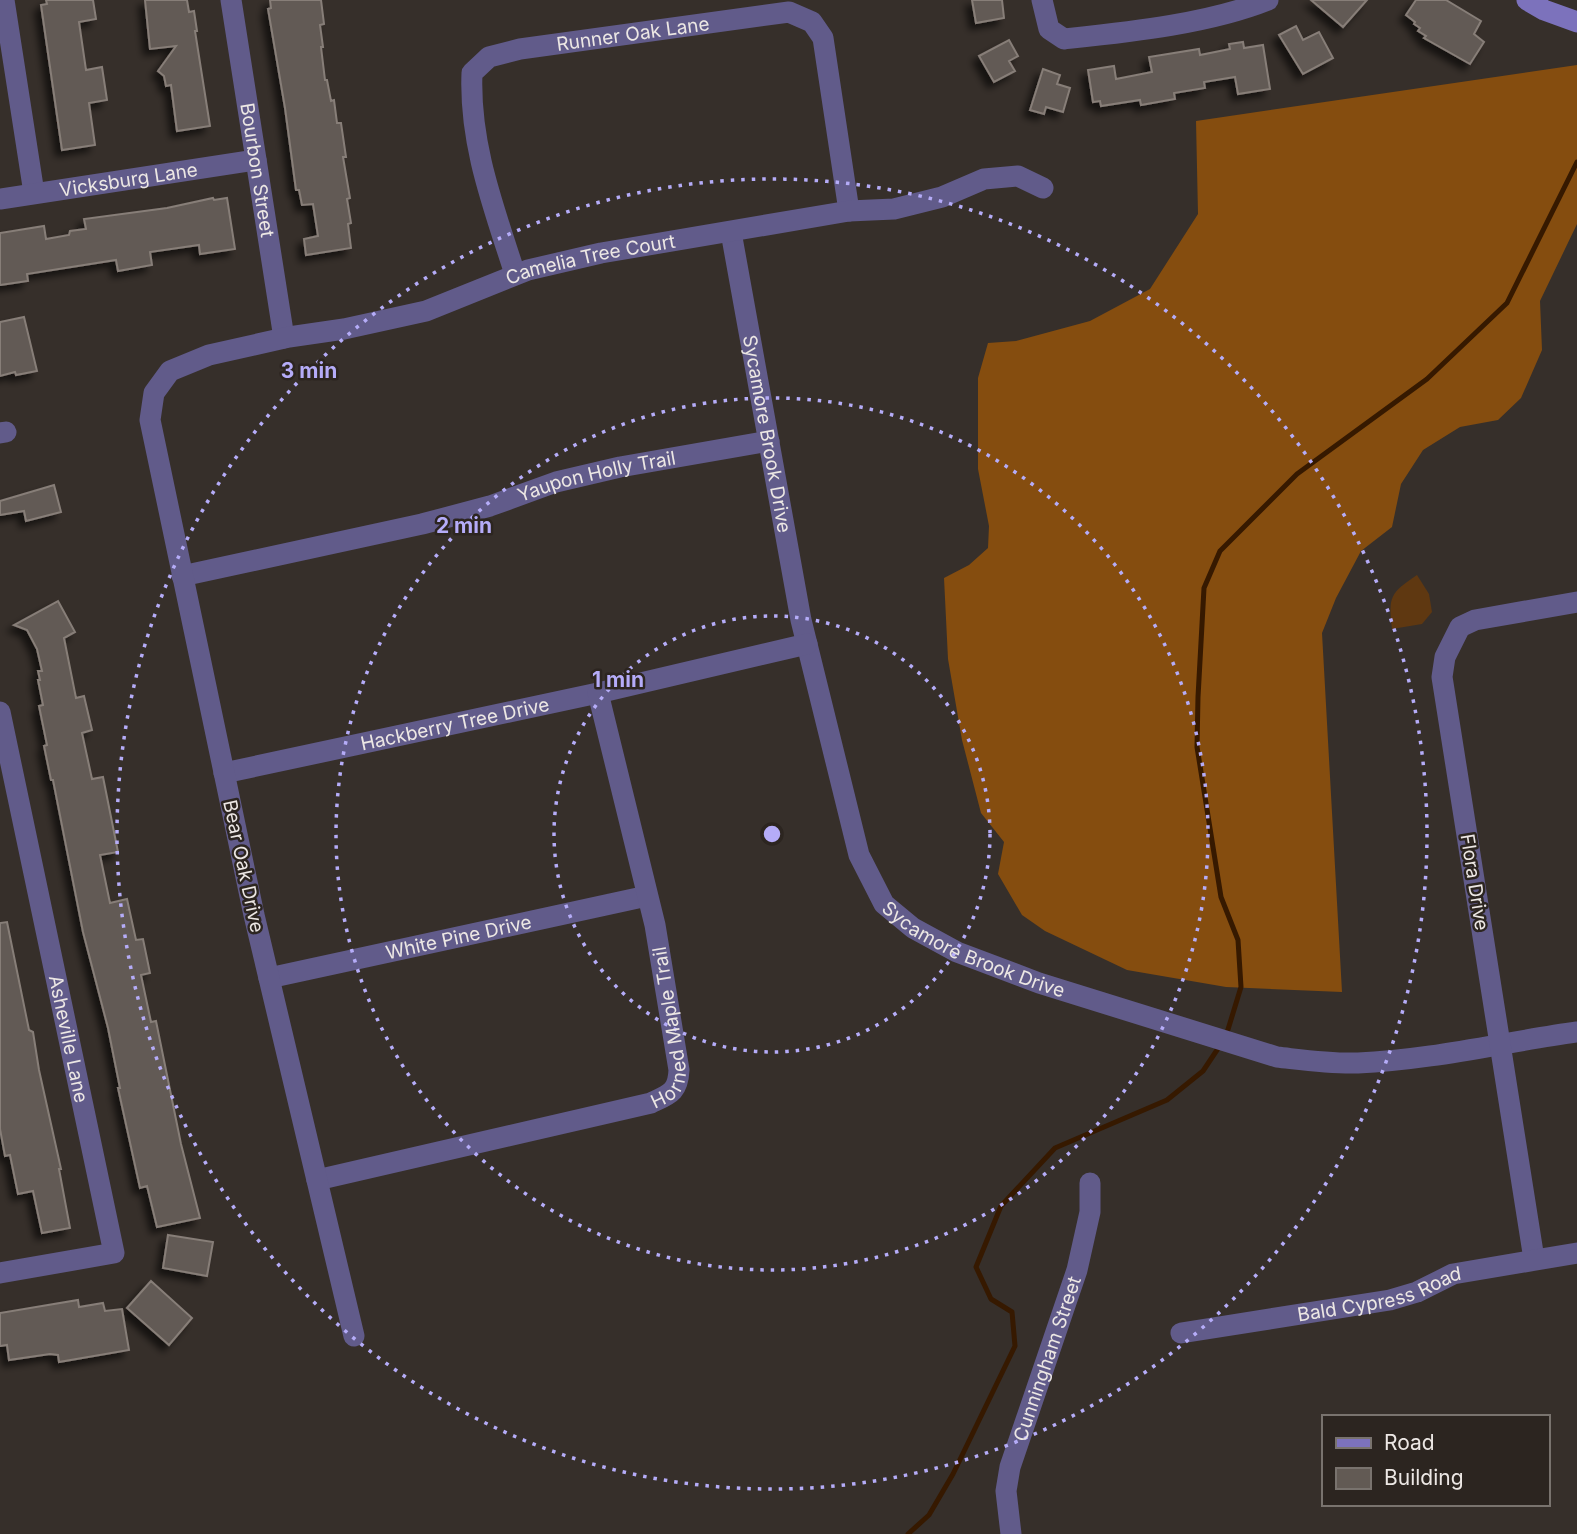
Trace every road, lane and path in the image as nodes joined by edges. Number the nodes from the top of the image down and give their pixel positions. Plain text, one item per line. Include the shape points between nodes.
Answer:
1 (4, 0) edge
2 (231, 0) edge
3 (1042, 0) edge
4 (1268, 0) edge
5 (1527, 0) edge
6 (1577, 22) edge
7 (256, 160) junction
8 (1043, 188) dead end
9 (34, 193) junction
10 (0, 199) edge
11 (849, 211) junction
12 (731, 232) junction
13 (515, 274) junction
14 (284, 338) junction
15 (154, 393) joint
16 (769, 441) junction
17 (183, 576) junction
18 (1577, 602) edge
19 (807, 644) junction
20 (598, 693) junction
21 (0, 712) edge
22 (224, 773) junction
23 (648, 896) junction
24 (269, 978) junction
25 (1577, 1032) edge
26 (1501, 1043) junction
27 (317, 1180) junction
28 (1090, 1183) dead end
29 (1577, 1253) edge
30 (1534, 1259) junction
31 (0, 1273) edge
32 (1181, 1333) dead end
33 (354, 1336) dead end
34 (1011, 1534) edge

1 - 9 street
2 - 7 street, Bourbon Street
3 - 4 street via 1049,29 1065,39 1244,10
5 - 6 street
7 - 9 street, Vicksburg Lane
7 - 14 street, Bourbon Street
8 - 11 street, Camelia Tree Court via 1018,176 984,179 942,197 894,209
9 - 10 street, Vicksburg Lane
11 - 12 street, Camelia Tree Court
11 - 13 street, Runner Oak Lane via 823,38 812,22 789,12 520,49 489,57 472,73 471,102 486,189
12 - 13 street, Camelia Tree Court via 601,253
12 - 16 street, Sycamore Brook Drive
13 - 14 street, Camelia Tree Court via 426,311
14 - 15 street, Camelia Tree Court via 209,355 170,371
15 - 17 street, Bear Oak Drive via 149,420
16 - 17 street, Yaupon Holly Trail via 620,467 433,521
16 - 19 street, Sycamore Brook Drive
17 - 22 street, Bear Oak Drive
18 - 26 street, Flora Drive via 1475,620 1460,627 1445,657 1442,677
19 - 20 street, Hackberry Tree Drive
19 - 26 street, Sycamore Brook Drive via 859,855 884,904 913,928 957,953 1039,983 1277,1057 1356,1063
20 - 22 street, Hackberry Tree Drive
20 - 23 street, Horned Maple Trail
21 - 31 street, Asheville Lane via 114,1254
22 - 24 street, Bear Oak Drive
23 - 24 street, White Pine Drive
23 - 27 street, Horned Maple Trail via 679,1070 678,1084 669,1095
24 - 27 street, Bear Oak Drive
25 - 26 street, Sycamore Brook Drive
26 - 30 street, Flora Drive
27 - 33 street, Bear Oak Drive
28 - 34 street, Cunningham Street via 1090,1212 1077,1270 1010,1467 1006,1491
29 - 30 street, Bald Cypress Road
30 - 32 street, Bald Cypress Road via 1453,1274 1390,1300

